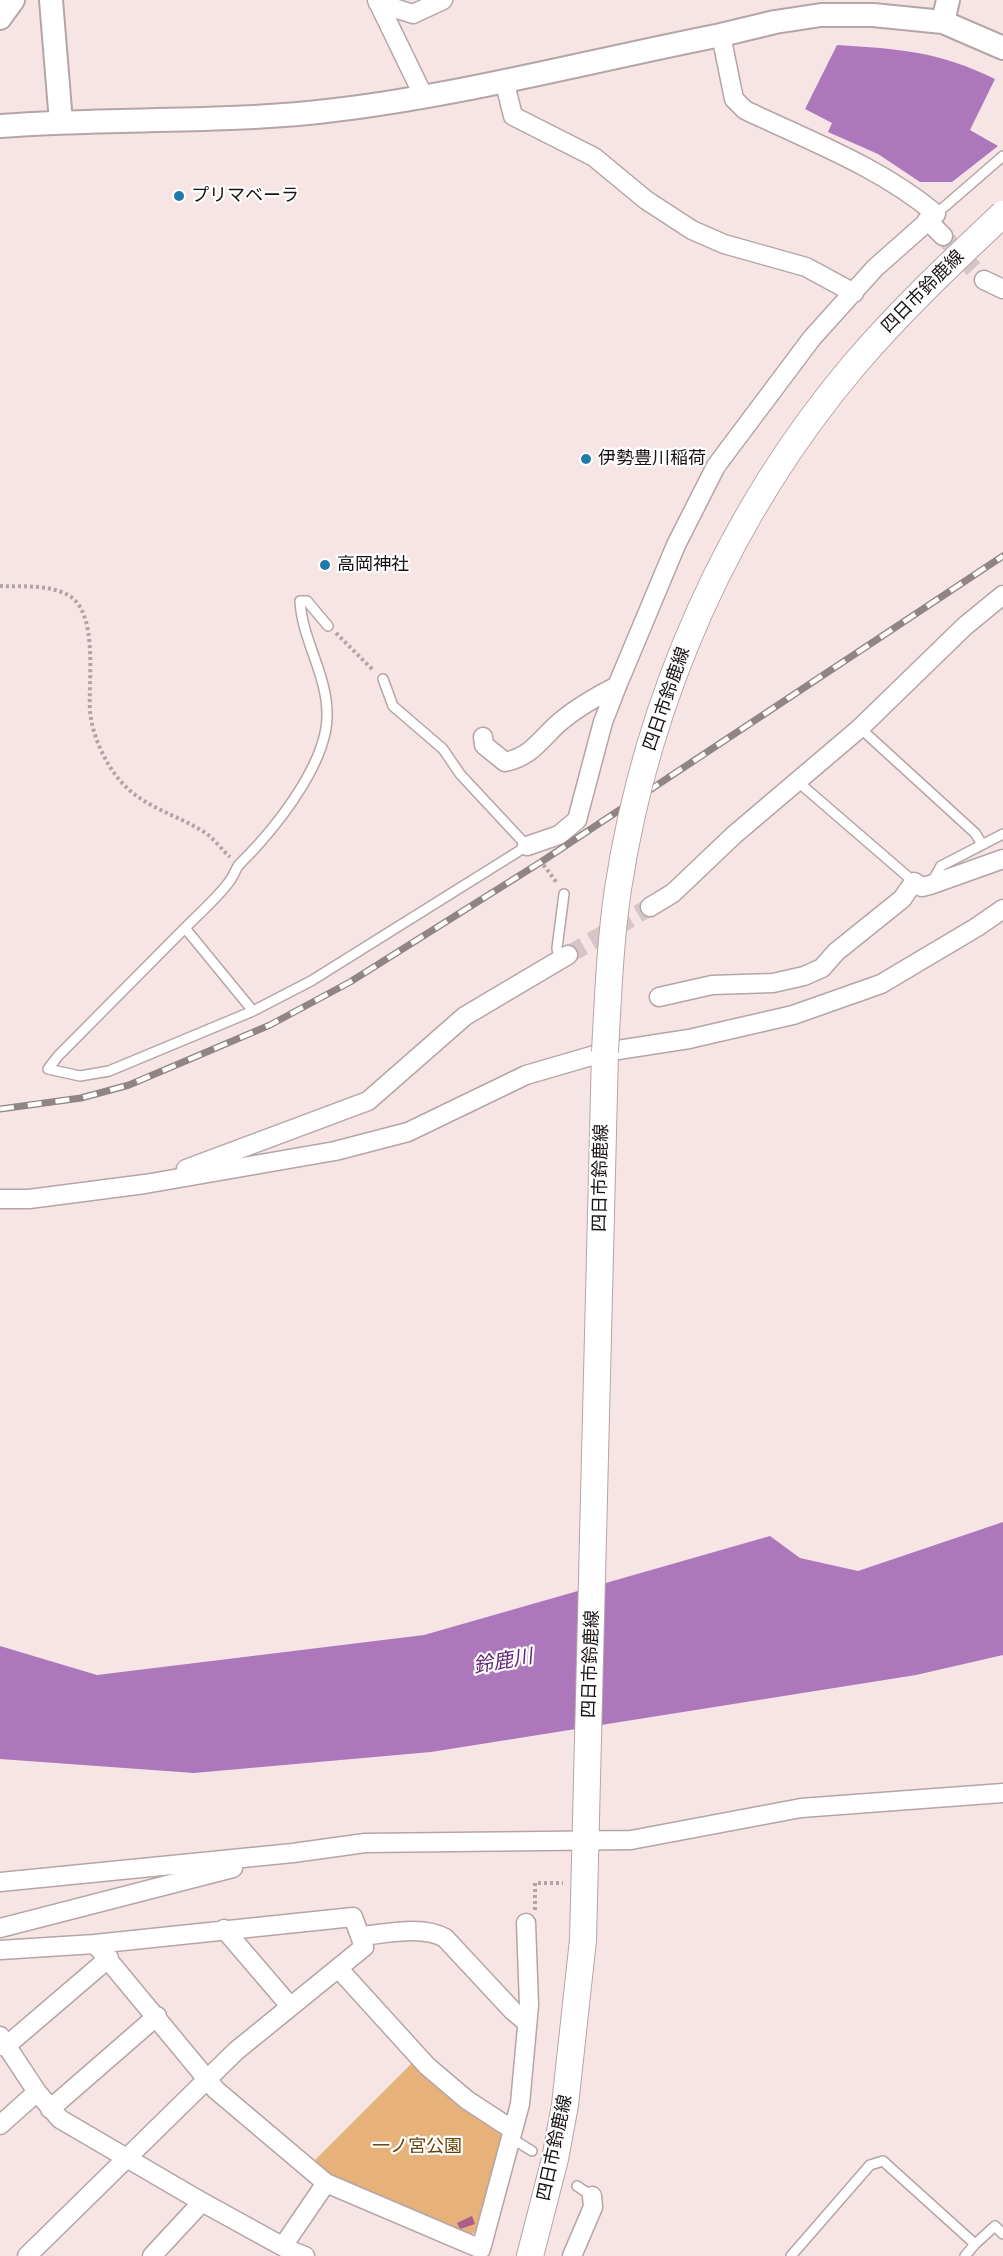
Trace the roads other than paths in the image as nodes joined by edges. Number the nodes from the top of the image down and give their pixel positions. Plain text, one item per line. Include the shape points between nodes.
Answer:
1 (14, 0) edge
2 (51, 0) edge
3 (443, 0) edge
4 (378, 2) edge
5 (874, 7) edge
6 (945, 11) edge
7 (0, 18) edge
8 (721, 35) junction
9 (1003, 48) edge
10 (504, 80) junction
11 (423, 95) junction
12 (62, 122) junction
13 (0, 126) edge
14 (1003, 156) edge
15 (1003, 214) edge
16 (931, 217) junction
17 (943, 236) tunnel mouth
18 (984, 280) tunnel mouth
19 (1003, 289) edge
20 (854, 293) junction
21 (1003, 595) edge
22 (328, 626) road end
23 (383, 679) road end
24 (617, 686) junction
25 (860, 728) junction
26 (483, 738) dead end
27 (797, 781) junction
28 (1003, 834) edge
29 (982, 844) junction
30 (527, 846) junction
31 (1003, 859) edge
32 (922, 883) junction
33 (564, 894) road end
34 (650, 907) tunnel mouth
35 (1003, 909) edge
36 (185, 928) junction
37 (563, 958) joint
38 (659, 997) dead end
39 (254, 1011) junction
40 (605, 1052) junction
41 (145, 1184) junction
42 (0, 1198) edge
43 (1003, 1793) edge
44 (586, 1834) junction
45 (293, 1853) junction
46 (0, 1882) edge
47 (526, 1923) road end
48 (0, 1928) edge
49 (224, 1929) junction
50 (360, 1935) junction
51 (95, 1944) junction
52 (0, 1950) edge
53 (109, 1958) junction
54 (338, 1968) junction
55 (290, 2006) junction
56 (157, 2016) junction
57 (526, 2022) junction
58 (3, 2042) edge
59 (208, 2077) junction
60 (37, 2092) junction
61 (50, 2109) junction
62 (0, 2125) edge
63 (512, 2134) junction
64 (532, 2151) dead end
65 (129, 2158) junction
66 (326, 2183) junction
67 (585, 2191) dead end
68 (202, 2202) junction
69 (1003, 2234) edge
70 (975, 2244) junction
71 (290, 2252) edge
72 (27, 2256) edge
73 (152, 2256) edge
74 (530, 2256) edge
75 (572, 2256) edge
76 (791, 2256) edge
77 (965, 2256) edge

1 - 7 street
2 - 12 street
3 - 4 street via 413,14
4 - 11 street
5 - 6 street
5 - 8 street via 775,22
6 - 9 street
8 - 10 street
8 - 16 street via 734,99 744,110 870,169 916,197
10 - 11 street
10 - 20 street via 513,116 594,157 646,200 692,230 724,244 806,267
11 - 12 street via 373,105 251,118
12 - 13 street
14 - 16 lane
15 - 40 main road, 四日市鈴鹿線, bridge via 917,296 854,366 761,495 723,562 680,659 641,777 618,890
16 - 17 street
16 - 20 street via 875,268
18 - 19 street
20 - 24 street via 812,338 716,466 676,545
21 - 25 street via 965,626
22 - 36 lane via 307,601 300,601 301,620 324,689 328,715 324,740 286,809 229,882
23 - 30 lane via 393,706 442,749
24 - 26 street via 561,721 522,758 505,762 484,745
24 - 30 street via 577,820 559,834
25 - 27 street
25 - 29 lane via 975,833
27 - 32 lane
27 - 34 street via 673,893
28 - 29 lane
29 - 32 lane via 941,866
30 - 39 lane via 311,981
31 - 32 street
32 - 38 street via 836,952 822,968 804,976 773,983 712,985
33 - 37 lane via 557,948
35 - 40 street via 881,984 793,1015 689,1039
36 - 39 lane
36 - 39 lane via 48,1069 80,1076 109,1071
37 - 41 street via 465,1016 369,1101
40 - 41 street via 526,1075 408,1132 335,1151
40 - 44 main road, 四日市鈴鹿線
41 - 42 street via 28,1199
43 - 44 street via 801,1808 631,1840
44 - 45 street via 365,1843
44 - 74 main road, 四日市鈴鹿線 via 577,2007 567,2094
45 - 46 street
45 - 48 street
47 - 57 street
49 - 50 street via 353,1917
49 - 51 street
49 - 55 street
50 - 54 street via 364,1947
50 - 57 street via 423,1931 446,1938
51 - 52 street
51 - 53 street
53 - 56 street
53 - 58 street
54 - 55 street
54 - 63 street via 427,2066
55 - 59 street
56 - 59 street
56 - 61 street
57 - 63 street via 520,2104
58 - 60 street
59 - 65 street
59 - 66 street via 216,2090
60 - 61 street
60 - 62 street
61 - 65 street via 60,2119
63 - 64 lane
63 - 66 street via 481,2249
65 - 68 street
65 - 72 street
66 - 71 street
67 - 75 street via 593,2207
68 - 71 street
68 - 73 street
69 - 70 lane via 994,2226
70 - 76 lane via 883,2161 870,2165
70 - 77 lane

